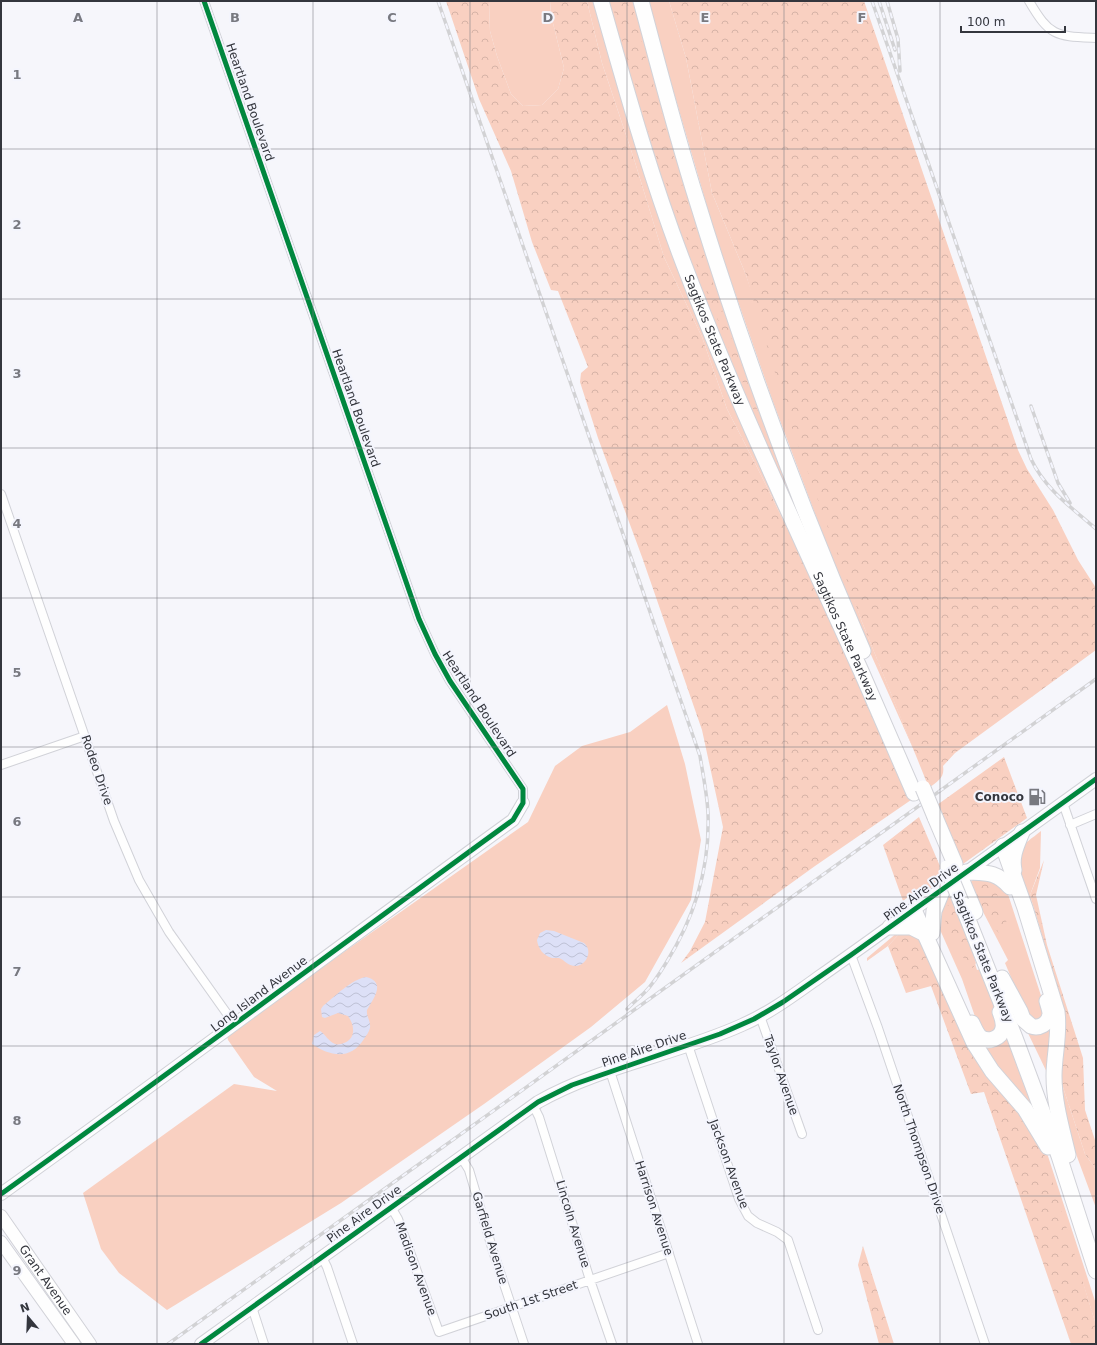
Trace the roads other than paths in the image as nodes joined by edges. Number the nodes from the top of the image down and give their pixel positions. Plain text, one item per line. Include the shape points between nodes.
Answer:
1 (204, 1) edge
2 (601, 1) edge
3 (641, 1) edge
4 (1028, 1) edge
5 (1096, 38) edge
6 (1, 494) edge
7 (85, 736) junction
8 (1, 765) edge
9 (1096, 779) edge
10 (918, 790) junction
11 (523, 803) joint
12 (1063, 803) junction
13 (1096, 814) edge
14 (1070, 825) junction
15 (1022, 832) junction
16 (1000, 848) junction
17 (956, 868) junction
18 (943, 888) junction
19 (1014, 888) junction
20 (1096, 899) edge
21 (917, 908) junction
22 (890, 926) junction
23 (928, 934) junction
24 (851, 955) junction
25 (996, 976) junction
26 (760, 1016) junction
27 (235, 1025) junction
28 (688, 1045) junction
29 (610, 1071) junction
30 (533, 1105) junction
31 (802, 1134) dead end
32 (1068, 1155) junction
33 (461, 1157) junction
34 (1, 1194) edge
35 (391, 1207) junction
36 (1, 1216) edge
37 (1090, 1234) edge
38 (1, 1242) edge
39 (669, 1253) junction
40 (322, 1257) junction
41 (1096, 1271) edge
42 (590, 1280) junction
43 (252, 1307) junction
44 (512, 1307) junction
45 (818, 1330) dead end
46 (439, 1332) joint
47 (74, 1344) edge
48 (90, 1344) edge
49 (201, 1344) edge
50 (264, 1344) edge
51 (353, 1344) edge
52 (524, 1344) edge
53 (612, 1344) edge
54 (698, 1344) edge
55 (985, 1344) edge

1 - 11 street, Heartland Boulevard via 419,619 450,681 524,790
2 - 10 highway, Sagtikos State Parkway via 654,178 710,332 761,452
3 - 10 highway, Sagtikos State Parkway via 697,200 760,392 822,554
4 - 5 street via 1051,31 1063,36
6 - 7 street, Rodeo Drive
7 - 8 street
7 - 27 street, Rodeo Drive via 115,823 139,880 169,932
9 - 12 street, Pine Aire Drive
10 - 17 highway, Sagtikos State Parkway
11 - 27 street, Long Island Avenue via 513,820
12 - 14 street
12 - 15 street, Pine Aire Drive
13 - 14 street
14 - 20 street
15 - 16 street, Pine Aire Drive
15 - 19 highway via 1013,858
16 - 17 street, Pine Aire Drive
16 - 19 highway
17 - 18 street, Pine Aire Drive
17 - 19 highway via 994,874
17 - 25 highway, Sagtikos State Parkway, bridge via 965,900
18 - 21 street, Pine Aire Drive
18 - 23 highway
19 - 25 highway via 1050,1014 1047,1022 1036,1028 1028,1025
19 - 32 highway via 1057,1012 1054,1084
21 - 22 street, Pine Aire Drive
21 - 23 highway
22 - 23 highway via 911,927
22 - 24 street, Pine Aire Drive
23 - 25 highway via 974,1028 979,1036 988,1040 1000,1035 1003,1028
23 - 37 highway via 974,1043 992,1071 1025,1109 1050,1152 1063,1186
24 - 26 street, Pine Aire Drive
24 - 55 street, North Thompson Drive
25 - 32 highway, Sagtikos State Parkway
25 - 37 highway, Sagtikos State Parkway
26 - 28 street, Pine Aire Drive
26 - 31 street, Taylor Avenue
27 - 34 street, Long Island Avenue
28 - 29 street, Pine Aire Drive
28 - 45 street, Jackson Avenue via 740,1199 748,1216 788,1240
29 - 30 street, Pine Aire Drive via 560,1090
29 - 39 street, Harrison Avenue
30 - 33 street, Pine Aire Drive
30 - 42 street, Lincoln Avenue
32 - 37 highway, Sagtikos State Parkway
33 - 35 street, Pine Aire Drive
33 - 44 street, Garfield Avenue via 469,1170
35 - 40 street, Pine Aire Drive
35 - 46 street, Madison Avenue via 398,1219
36 - 48 street, Grant Avenue
37 - 41 highway, Sagtikos State Parkway
38 - 47 street, Grant Avenue
39 - 42 street, South 1st Street
39 - 54 street, Harrison Avenue
40 - 43 street, Pine Aire Drive
40 - 51 street
42 - 44 street, South 1st Street
42 - 53 street, Lincoln Avenue
43 - 49 street, Pine Aire Drive
43 - 50 street
44 - 46 street, South 1st Street
44 - 52 street, Garfield Avenue

